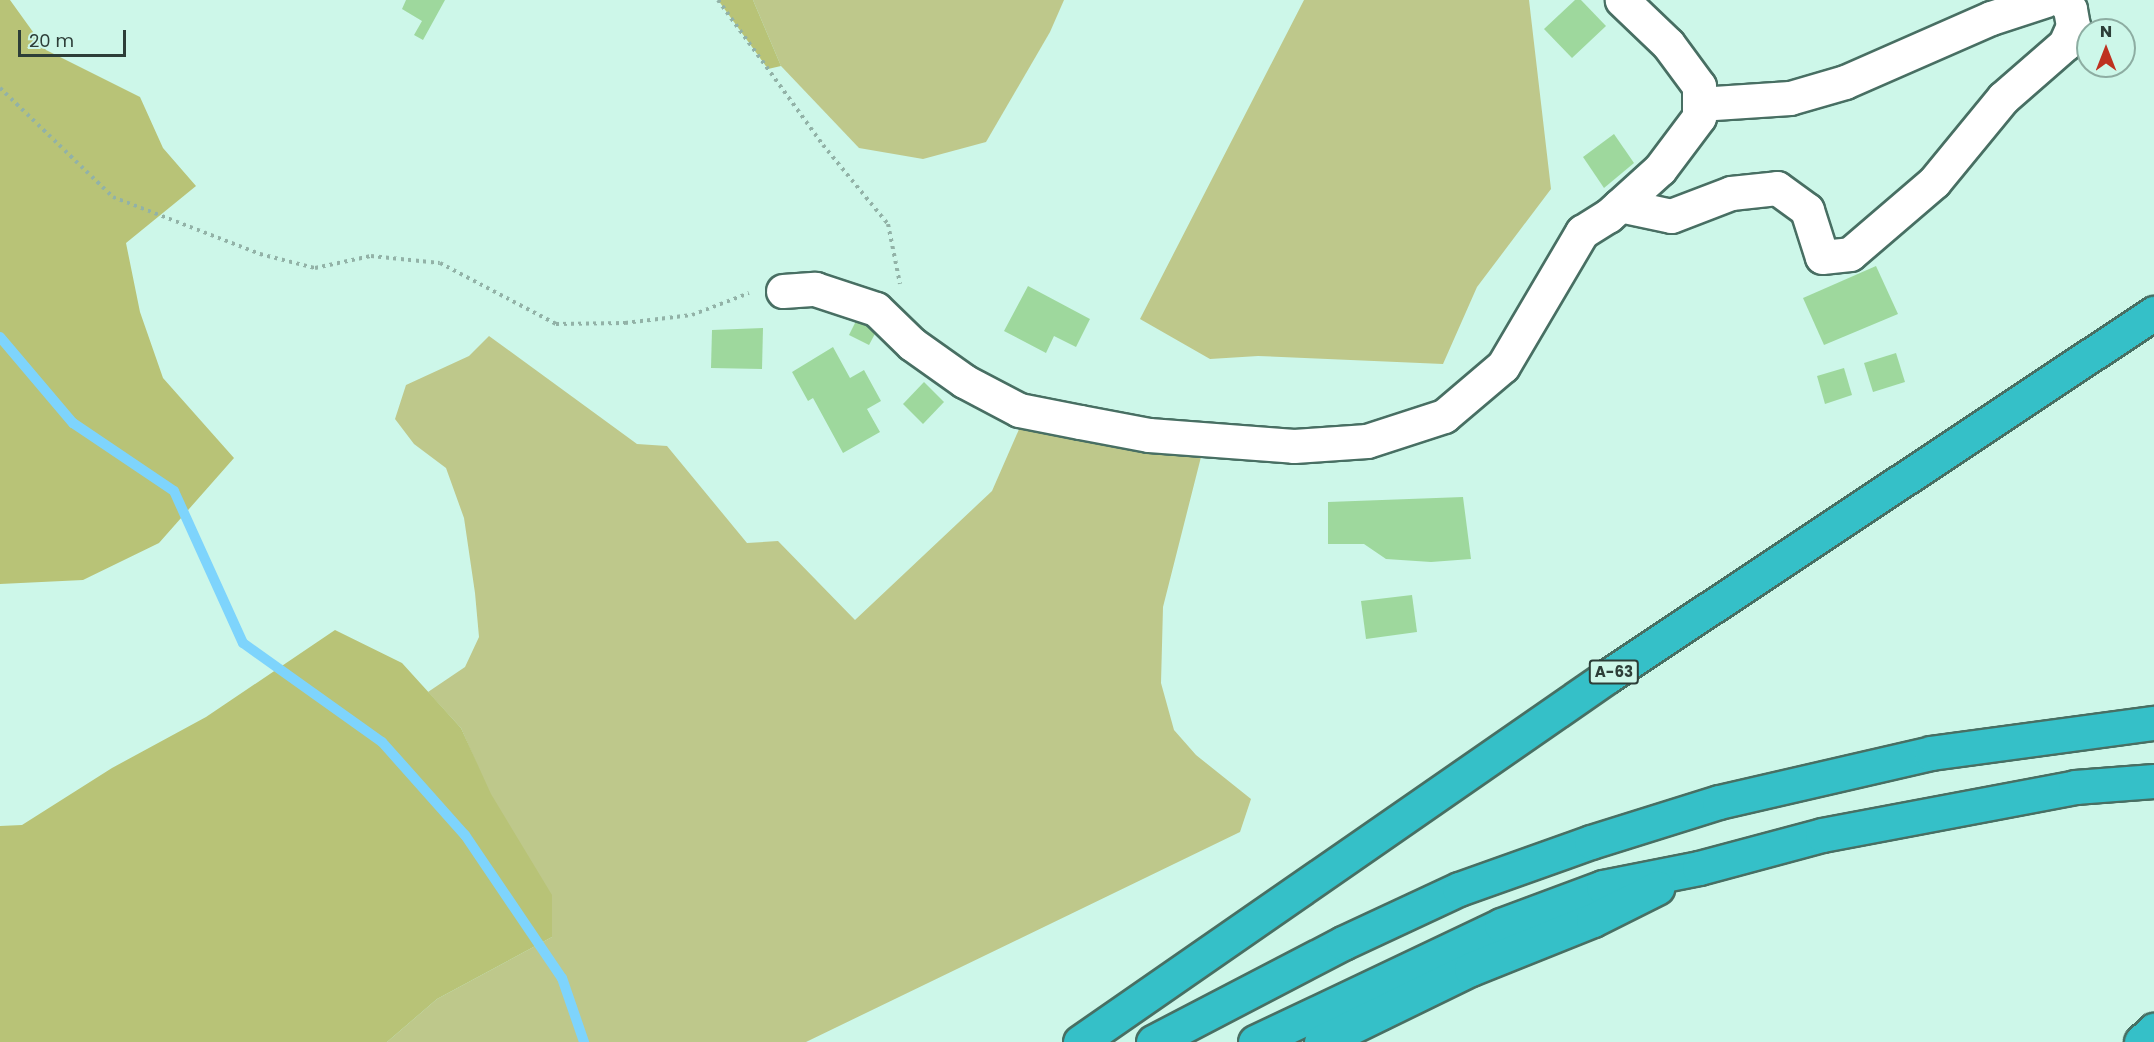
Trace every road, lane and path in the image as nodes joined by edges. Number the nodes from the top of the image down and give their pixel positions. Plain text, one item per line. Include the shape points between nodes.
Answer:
1 (718, 0) edge
2 (1622, 0) edge
3 (2046, 0) edge
4 (2063, 0) edge
5 (0, 88) edge
6 (1699, 104) junction
7 (1620, 205) junction
8 (901, 289) dead end
9 (783, 291) joint
10 (2154, 313) edge
11 (2154, 723) edge
12 (2154, 781) edge
13 (1699, 868) junction
14 (2154, 1030) edge
15 (1080, 1042) edge
16 (1153, 1042) edge
17 (1255, 1042) edge
18 (1322, 1042) edge
19 (2141, 1042) edge

1 - 8 path via 823,145 888,224
2 - 6 street via 1683,63 1699,86
3 - 6 street via 1991,18 1845,82 1790,98
4 - 7 street via 2070,9 2073,26 2066,44 2003,98 1934,182 1850,254 1821,257 1807,210 1777,188 1731,193 1671,216
5 - 9 path via 113,197 260,254 315,268 371,256 440,263 556,324 625,323 692,315 745,294
6 - 7 street via 1699,117 1660,169
7 - 9 street via 1582,232 1503,366 1444,416 1366,441 1294,446 1224,442 1149,435 1019,410 964,381 912,344 876,309 815,289
10 - 15 highway, A-63 via 1608,676
11 - 16 highway via 1930,753 1719,802 1591,842 1459,889
12 - 13 highway via 2075,787 1821,835
13 - 17 highway via 1603,887 1502,925
13 - 18 highway via 1593,920 1410,997
14 - 19 highway

